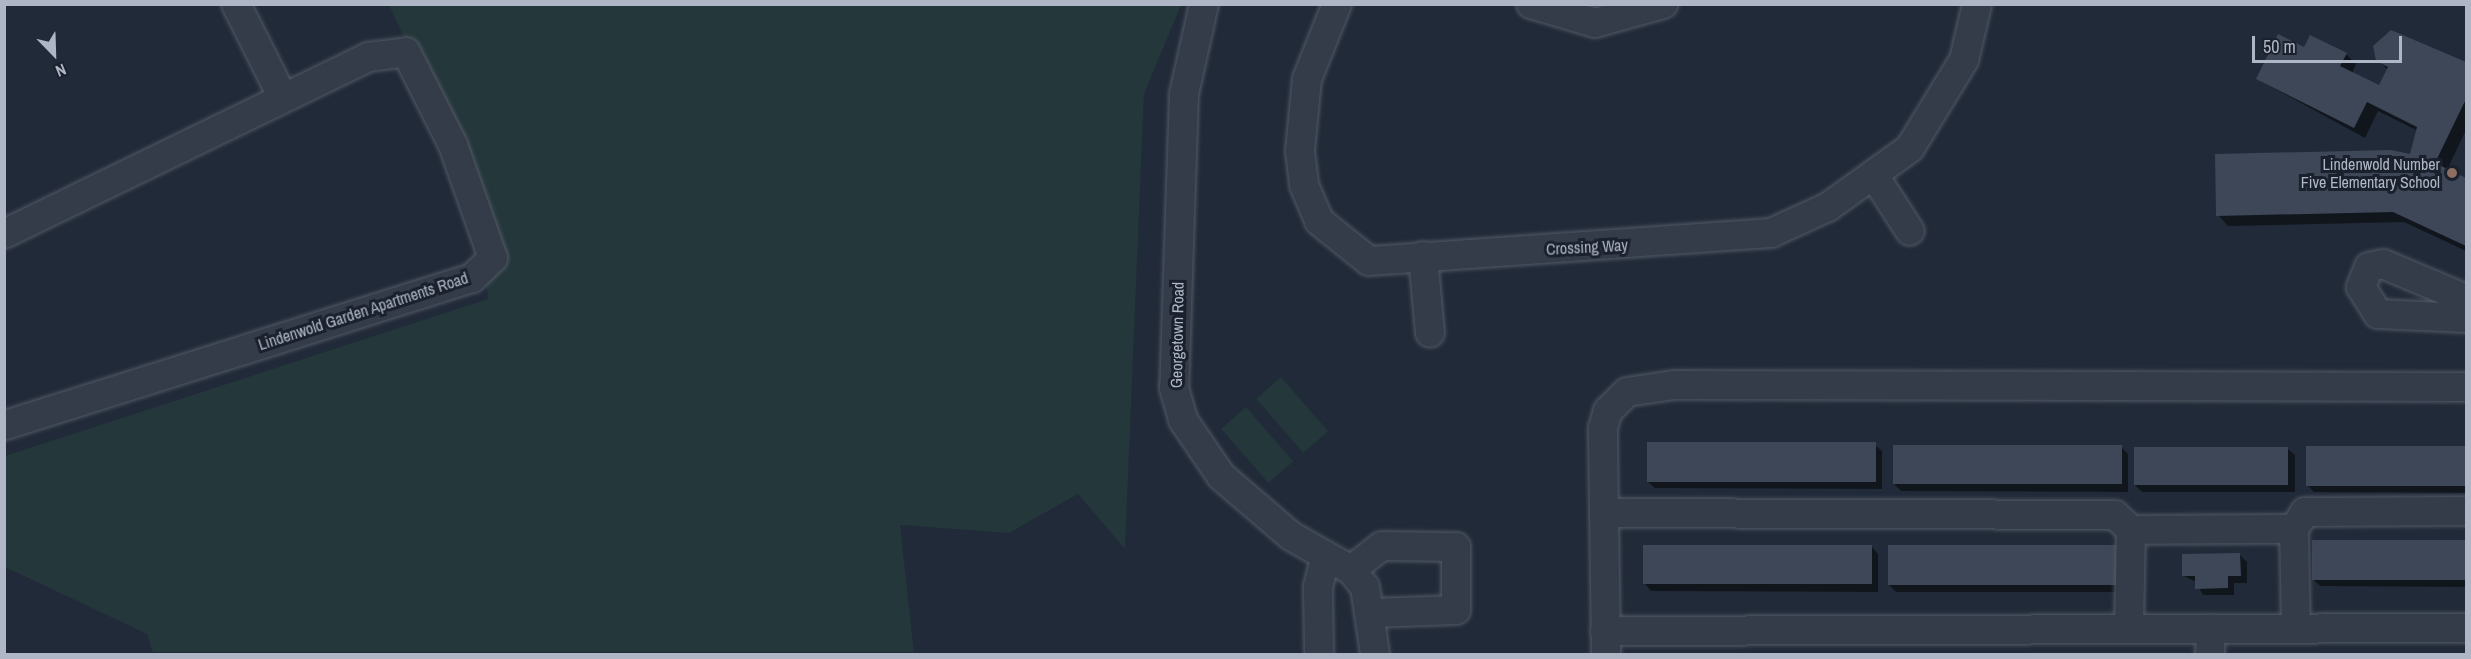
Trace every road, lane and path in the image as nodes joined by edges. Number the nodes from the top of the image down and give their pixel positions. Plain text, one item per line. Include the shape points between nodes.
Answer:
1 (236, 4) edge
2 (1204, 4) edge
3 (1337, 4) edge
4 (1531, 4) edge
5 (1663, 4) edge
6 (1977, 4) edge
7 (283, 98) junction
8 (1875, 177) junction
9 (1910, 231) dead end
10 (4, 234) edge
11 (1423, 256) junction
12 (2466, 299) edge
13 (2466, 318) edge
14 (1430, 333) dead end
15 (2466, 387) edge
16 (5, 426) edge
17 (2466, 511) edge
18 (1604, 513) junction
19 (2294, 529) junction
20 (2131, 530) junction
21 (1326, 556) junction
22 (1351, 570) junction
23 (1372, 613) junction
24 (2466, 628) edge
25 (2129, 629) junction
26 (2296, 629) junction
27 (2210, 642) edge
28 (1606, 643) edge
29 (1319, 651) dead end
30 (1375, 654) edge

1 - 7 street
2 - 21 street, Georgetown Road via 1184,94 1174,388 1183,420 1221,476 1291,536
3 - 11 street, Crossing Way via 1306,79 1300,151 1308,198 1319,221 1369,261
4 - 5 street via 1595,23
6 - 8 street, Crossing Way via 1964,60 1938,107 1910,148
7 - 10 street, Lindenwold Garden Apartments Road
7 - 16 street, Lindenwold Garden Apartments Road via 368,57 406,52 453,145 493,258 472,278
8 - 9 street
8 - 11 street, Crossing Way via 1828,207 1771,233
11 - 14 street
12 - 13 street via 2383,264 2369,267 2361,286 2378,314
15 - 18 street via 1649,388 1627,392 1608,411 1603,428
17 - 19 street via 2305,512
18 - 20 street via 2115,515
18 - 28 street
19 - 20 street
19 - 26 street
20 - 25 street
21 - 22 street, Georgetown Road
21 - 29 street via 1318,587
22 - 23 street, Georgetown Road via 1365,588
22 - 23 street via 1382,546 1456,547 1456,610
23 - 30 street, Georgetown Road
24 - 26 street
25 - 27 street
25 - 28 street
26 - 27 street

